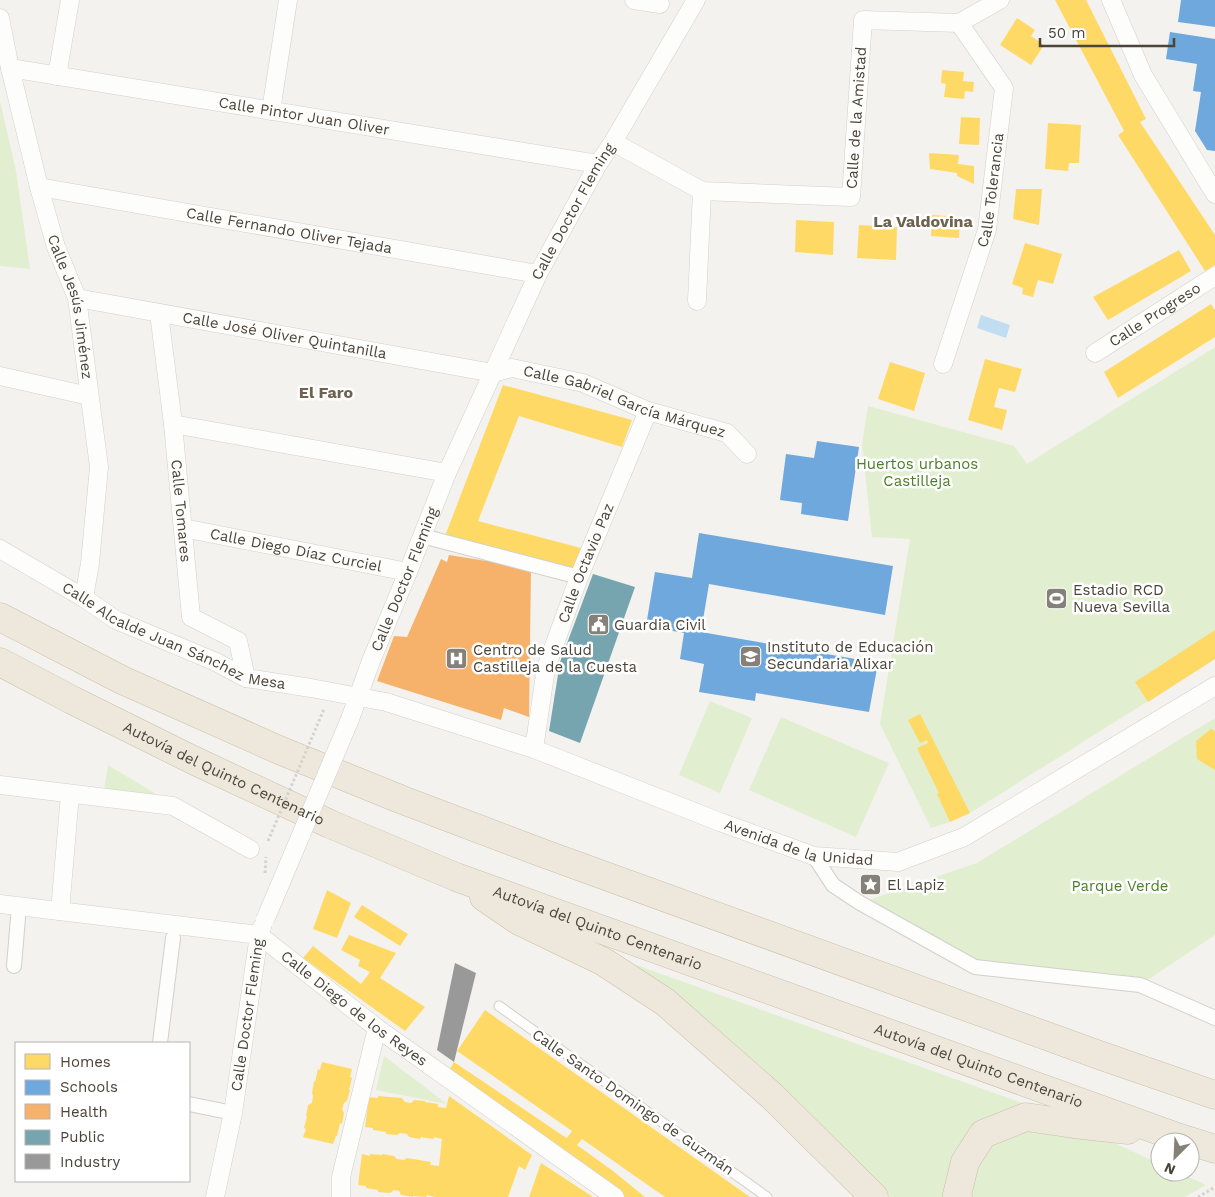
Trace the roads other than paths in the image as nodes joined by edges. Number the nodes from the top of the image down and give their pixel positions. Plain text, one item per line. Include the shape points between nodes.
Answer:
1 (70, 0) edge
2 (288, 0) edge
3 (634, 0) edge
4 (696, 0) edge
5 (1000, 0) edge
6 (1111, 0) edge
7 (660, 4) dead end
8 (0, 18) edge
9 (959, 23) junction
10 (10, 68) junction
11 (57, 76) junction
12 (271, 111) junction
13 (613, 142) junction
14 (598, 164) junction
15 (39, 187) junction
16 (702, 191) junction
17 (1215, 194) edge
18 (538, 274) junction
19 (1215, 276) edge
20 (77, 298) junction
21 (697, 301) dead end
22 (159, 313) junction
23 (1095, 352) dead end
24 (943, 364) dead end
25 (493, 373) junction
26 (0, 376) edge
27 (89, 396) junction
28 (648, 411) junction
29 (173, 424) junction
30 (747, 454) dead end
31 (447, 473) junction
32 (183, 528) junction
33 (422, 536) junction
34 (0, 549) edge
35 (408, 572) junction
36 (579, 577) junction
37 (84, 598) junction
38 (0, 617) edge
39 (0, 662) edge
40 (246, 678) junction
41 (1215, 686) edge
42 (358, 697) junction
43 (534, 749) junction
44 (0, 785) edge
45 (70, 794) junction
46 (250, 849) dead end
47 (814, 856) junction
48 (456, 877) junction
49 (0, 904) edge
50 (19, 906) junction
51 (60, 911) junction
52 (262, 927) junction
53 (173, 938) dead end
54 (14, 966) dead end
55 (499, 1006) dead end
56 (1215, 1018) edge
57 (377, 1028) junction
58 (160, 1042) edge
59 (1209, 1092) edge
60 (190, 1104) edge
61 (233, 1113) junction
62 (1163, 1132) edge
63 (1150, 1133) edge
64 (1200, 1144) edge
65 (1215, 1149) edge
66 (215, 1197) edge
67 (341, 1197) edge
68 (615, 1197) edge
69 (767, 1197) edge
70 (874, 1197) edge
71 (958, 1197) edge

1 - 11 street
2 - 12 street
3 - 7 street
4 - 13 street, Calle Doctor Fleming
5 - 9 street
6 - 17 street via 1143,75
8 - 10 street, Calle Jesús Jiménez
9 - 16 street, Calle de la Amistad via 863,20 851,197
9 - 24 street, Calle Tolerancia via 1004,88 987,230
10 - 11 street, Calle Pintor Juan Oliver
10 - 15 street, Calle Jesús Jiménez
11 - 12 street, Calle Pintor Juan Oliver
12 - 14 street, Calle Pintor Juan Oliver
13 - 14 street, Calle Doctor Fleming
13 - 16 street, Calle de la Amistad
14 - 18 street, Calle Doctor Fleming
15 - 18 street, Calle Fernando Oliver Tejada
15 - 20 street, Calle Jesús Jiménez via 56,247
16 - 21 street
18 - 25 street, Calle Doctor Fleming
19 - 23 street, Calle Progreso
20 - 22 street, Calle José Oliver Quintanilla
20 - 27 street, Calle Jesús Jiménez
22 - 25 street, Calle José Oliver Quintanilla
22 - 29 street, Calle Tomares
25 - 28 street, Calle Gabriel García Márquez via 512,368 583,383
25 - 31 street, Calle Doctor Fleming
26 - 27 street
27 - 37 street, Calle Jesús Jiménez via 99,467
28 - 30 street, Calle Gabriel García Márquez via 727,433
28 - 36 street, Calle Octavio Paz
29 - 31 street
29 - 32 street, Calle Tomares
31 - 33 street, Calle Doctor Fleming
32 - 35 street, Calle Diego Díaz Curciel
32 - 40 street, Calle Tomares via 190,617 238,641
33 - 35 street, Calle Doctor Fleming
33 - 36 street
34 - 37 street, Calle Alcalde Juan Sánchez Mesa
35 - 42 street, Calle Doctor Fleming
36 - 43 street, Calle Octavio Paz via 546,668
37 - 40 street, Calle Alcalde Juan Sánchez Mesa via 116,620
38 - 59 highway via 122,680 279,750 405,801 1099,1055
39 - 48 highway, Autovía del Quinto Centenario via 192,760 330,824
40 - 42 street, Calle Alcalde Juan Sánchez Mesa
41 - 47 street, Avenida de la Unidad via 964,837 898,862
42 - 43 street, Avenida de la Unidad via 386,702
42 - 52 street, Calle Doctor Fleming, bridge
43 - 47 street, Avenida de la Unidad
44 - 45 street
45 - 46 street via 173,806
45 - 51 street
47 - 56 street via 832,885 975,967 1140,985
48 - 62 highway, Autovía del Quinto Centenario
48 - 70 highway via 519,921 604,962 665,1002 772,1096
49 - 50 street
50 - 51 street
50 - 54 street
51 - 52 street
52 - 57 street, Calle Diego de los Reyes
52 - 61 street, Calle Doctor Fleming
53 - 58 street
55 - 69 lane, Calle Santo Domingo de Guzmán
57 - 67 street via 341,1176
57 - 68 street, Calle Diego de los Reyes
60 - 61 street
61 - 66 street, Calle Doctor Fleming
63 - 71 highway via 1026,1117 983,1134 965,1162
64 - 65 highway, Autovía del Quinto Centenario

